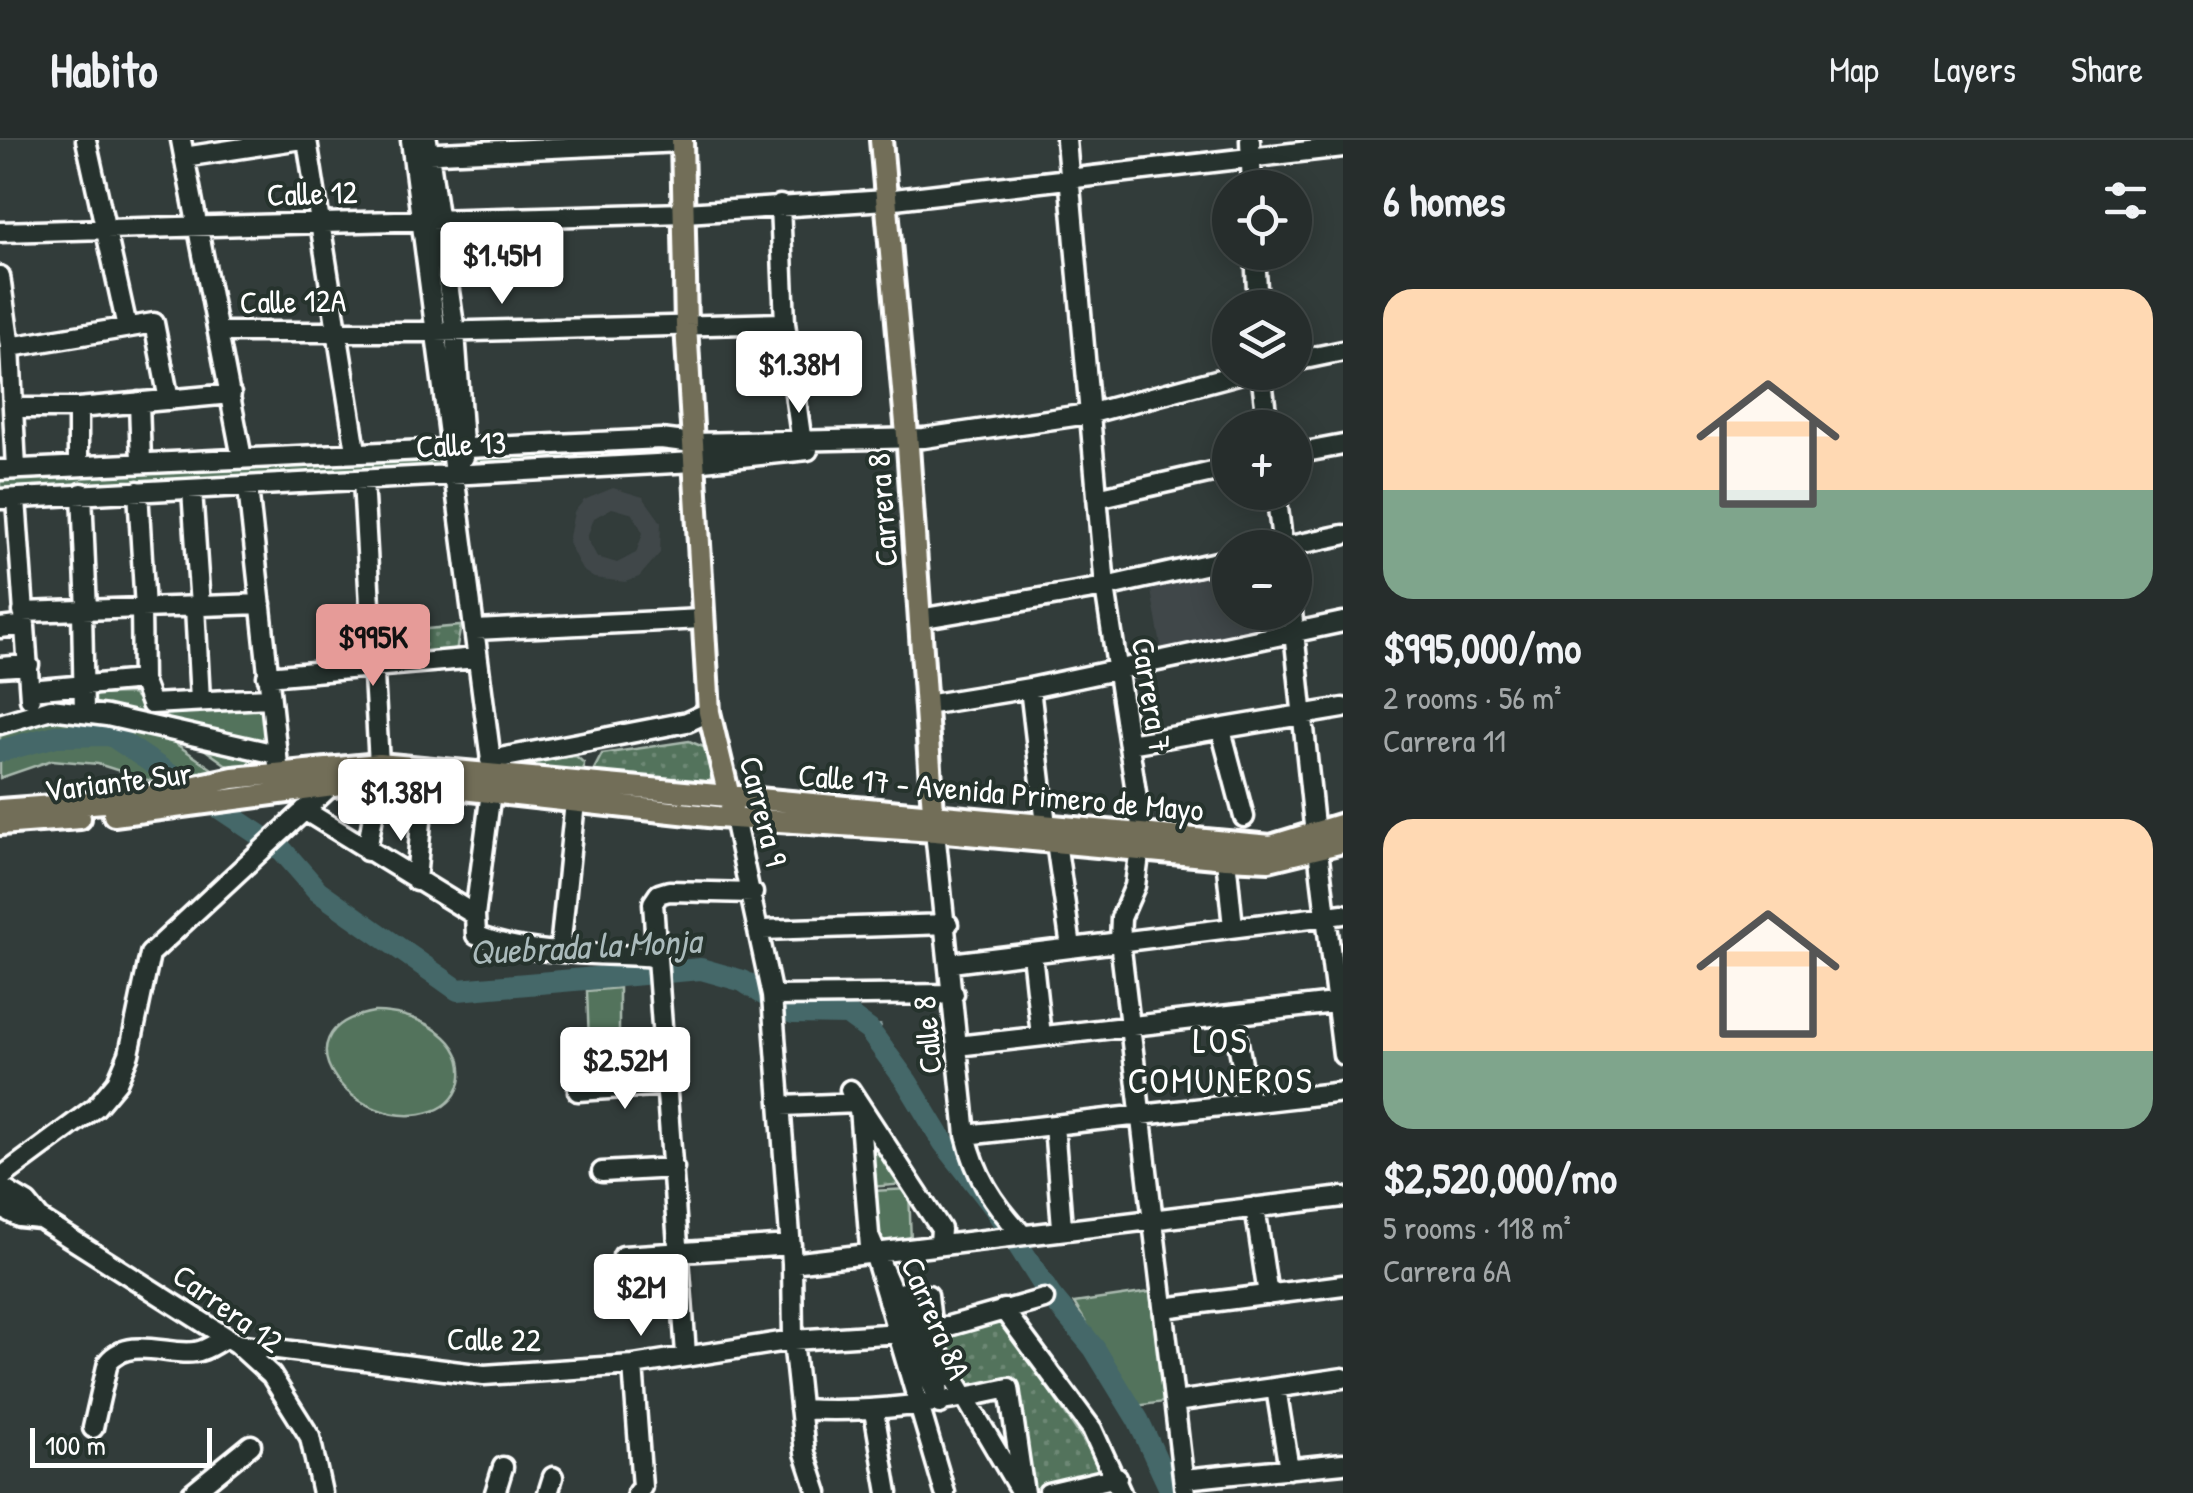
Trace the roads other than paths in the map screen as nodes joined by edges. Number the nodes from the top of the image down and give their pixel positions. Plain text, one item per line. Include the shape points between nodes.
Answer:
1 (86, 140) edge
2 (294, 140) edge
3 (307, 140) edge
4 (881, 140) edge
5 (1066, 140) edge
6 (1250, 140) edge
7 (682, 141) edge
8 (592, 143) edge
9 (504, 144) edge
10 (420, 147) edge
11 (1343, 147) edge
12 (182, 148) edge
13 (1251, 160) junction
14 (1251, 170) edge
15 (1068, 179) junction
16 (886, 200) junction
17 (780, 204) junction
18 (685, 213) junction
19 (430, 219) junction
20 (317, 222) junction
21 (200, 228) junction
22 (106, 230) junction
23 (0, 232) edge
24 (0, 276) edge
25 (786, 323) junction
26 (686, 325) junction
27 (126, 326) junction
28 (334, 329) junction
29 (221, 332) junction
30 (445, 332) junction
31 (10, 347) junction
32 (1343, 352) edge
33 (1312, 358) edge
34 (1212, 381) edge
35 (231, 394) junction
36 (169, 400) junction
37 (139, 402) junction
38 (14, 408) junction
39 (78, 408) junction
40 (1088, 414) junction
41 (913, 440) junction
42 (1343, 444) edge
43 (802, 445) junction
44 (458, 447) junction
45 (1312, 450) edge
46 (356, 451) junction
47 (693, 452) junction
48 (242, 458) junction
49 (140, 462) junction
50 (78, 466) junction
51 (8, 470) edge
52 (1212, 472) edge
53 (458, 479) junction
54 (364, 480) junction
55 (248, 487) junction
56 (192, 490) junction
57 (138, 491) junction
58 (82, 493) junction
59 (1097, 498) junction
60 (8, 499) edge
61 (1343, 535) edge
62 (1312, 541) edge
63 (1212, 563) edge
64 (1105, 587) junction
65 (261, 604) junction
66 (197, 606) junction
67 (143, 609) junction
68 (85, 610) junction
69 (24, 618) junction
70 (702, 619) junction
71 (919, 620) junction
72 (1343, 622) edge
73 (0, 628) edge
74 (476, 630) junction
75 (1295, 630) edge
76 (1295, 633) junction
77 (476, 658) junction
78 (376, 664) junction
79 (29, 665) junction
80 (0, 666) edge
81 (1118, 670) junction
82 (267, 676) junction
83 (142, 680) junction
84 (83, 683) junction
85 (1030, 688) junction
86 (30, 690) junction
87 (270, 698) junction
88 (200, 700) junction
89 (926, 705) junction
90 (1343, 708) edge
91 (31, 712) junction
92 (84, 712) junction
93 (709, 712) junction
94 (1303, 717) junction
95 (0, 724) edge
96 (1221, 730) junction
97 (1129, 744) junction
98 (278, 764) junction
99 (379, 772) junction
100 (491, 776) junction
101 (334, 783) junction
102 (424, 785) junction
103 (238, 787) junction
104 (268, 792) junction
105 (167, 798) junction
106 (575, 802) junction
107 (732, 808) junction
108 (0, 810) edge
109 (304, 810) junction
110 (1244, 817) dead end
111 (0, 824) edge
112 (934, 824) junction
113 (1343, 824) edge
114 (284, 828) junction
115 (1051, 833) junction
116 (1142, 841) junction
117 (1343, 842) edge
118 (1317, 843) junction
119 (367, 851) junction
120 (1226, 858) junction
121 (416, 881) junction
122 (753, 893) junction
123 (475, 915) junction
124 (1335, 915) edge
125 (948, 924) junction
126 (1232, 927) junction
127 (762, 930) junction
128 (1120, 941) junction
129 (1071, 947) junction
130 (560, 950) junction
131 (1032, 953) junction
132 (654, 961) junction
133 (951, 963) junction
134 (954, 994) junction
135 (772, 996) junction
136 (1340, 1002) edge
137 (1233, 1016) junction
138 (1130, 1026) junction
139 (1042, 1036) junction
140 (958, 1046) junction
141 (1343, 1055) edge
142 (668, 1085) junction
143 (578, 1091) dead end
144 (1343, 1092) edge
145 (854, 1096) junction
146 (1249, 1101) junction
147 (782, 1106) junction
148 (1141, 1115) junction
149 (1054, 1125) junction
150 (966, 1135) junction
151 (674, 1168) junction
152 (602, 1172) dead end
153 (0, 1178) edge
154 (0, 1187) edge
155 (1343, 1197) edge
156 (1255, 1206) junction
157 (0, 1208) edge
158 (1153, 1218) junction
159 (40, 1219) junction
160 (1062, 1227) junction
161 (1010, 1234) junction
162 (940, 1243) junction
163 (870, 1244) junction
164 (680, 1251) junction
165 (792, 1254) junction
166 (623, 1256) dead end
167 (1343, 1286) edge
168 (928, 1295) dead end
169 (1268, 1295) junction
170 (1044, 1300) dead end
171 (1164, 1308) junction
172 (1003, 1309) junction
173 (931, 1332) junction
174 (793, 1340) junction
175 (231, 1341) junction
176 (686, 1354) junction
177 (633, 1365) junction
178 (1343, 1378) edge
179 (1276, 1388) junction
180 (1175, 1402) junction
181 (940, 1404) junction
182 (800, 1409) junction
183 (874, 1410) junction
184 (93, 1428) dead end
185 (250, 1445) dead end
186 (804, 1453) junction
187 (1343, 1463) edge
188 (502, 1467) dead end
189 (1289, 1468) junction
190 (1119, 1485) edge
191 (1184, 1486) edge
192 (645, 1491) edge
193 (192, 1493) edge
194 (322, 1493) edge
195 (495, 1493) edge
196 (804, 1493) edge
197 (818, 1493) edge
198 (888, 1493) edge
199 (945, 1493) edge
200 (1023, 1493) edge
201 (1048, 1493) edge

1 - 22 street
2 - 12 street
3 - 20 street
4 - 16 main road, Carrera 8
5 - 15 street, Carrera 7
6 - 13 street
7 - 8 street
7 - 18 main road, Carrera 9
8 - 9 street
9 - 10 street
10 - 19 street
11 - 13 street, Calle 12
12 - 21 street
13 - 14 street
13 - 15 street, Calle 12
15 - 16 street, Calle 12
15 - 40 street, Carrera 7
16 - 17 street, Calle 12
16 - 41 main road, Carrera 8
17 - 18 street, Calle 12
17 - 25 street
18 - 19 street, Calle 12
18 - 26 main road, Carrera 9
19 - 20 street, Calle 12
19 - 30 street
20 - 21 street, Calle 12
20 - 28 street
21 - 22 street, Calle 12
21 - 29 street
22 - 23 street, Calle 12
22 - 27 street
24 - 31 street
25 - 26 street, Calle 12A
25 - 43 street
26 - 30 street, Calle 12A
26 - 47 main road, Carrera 9
27 - 31 street
27 - 36 street via 154,323
28 - 29 street, Calle 12A
28 - 30 street, Calle 12A
28 - 46 street
29 - 35 street
30 - 44 street
31 - 38 street
32 - 33 street
34 - 40 street, Calle 13
35 - 36 street
35 - 48 street
36 - 37 street
37 - 39 street
37 - 49 street
38 - 39 street
38 - 51 street
39 - 50 street
40 - 41 street, Calle 13
40 - 59 street, Carrera 7
41 - 43 street, Calle 13
41 - 71 main road, Carrera 8
42 - 45 street
43 - 47 street, Calle 13
44 - 46 street, Calle 13
44 - 47 street, Calle 13 via 660,439
44 - 53 street
46 - 48 street, Calle 13
47 - 53 street, Calle 13
47 - 70 main road, Carrera 9
48 - 49 street, Calle 13
49 - 50 street, Calle 13
50 - 51 street, Calle 13
52 - 59 street
53 - 54 street, Calle 13
53 - 74 street
54 - 55 street, Calle 13
54 - 78 street
55 - 56 street, Calle 13
55 - 65 street
56 - 57 street, Calle 13
56 - 66 street
57 - 58 street, Calle 13
57 - 67 street
58 - 60 street, Calle 13
58 - 68 street
59 - 64 street, Carrera 7
60 - 69 street
61 - 62 street
63 - 64 street
64 - 71 street
64 - 81 street, Carrera 7
65 - 66 street
65 - 82 street
66 - 67 street
66 - 88 street
67 - 68 street
67 - 83 street
68 - 69 street
68 - 84 street
69 - 73 street
69 - 79 street
70 - 74 street
70 - 93 main road, Carrera 9
71 - 89 main road, Carrera 8
72 - 76 street
74 - 77 street
75 - 76 street
76 - 81 street
76 - 94 street
77 - 78 street
77 - 100 street
78 - 82 street
78 - 99 street
79 - 80 street
79 - 86 street
81 - 85 street
81 - 97 street, Carrera 7
82 - 87 street
83 - 84 street
83 - 88 street via 151,704
84 - 86 street
84 - 92 street
85 - 89 street
85 - 115 street
86 - 91 street
87 - 88 street
87 - 98 street
89 - 112 main road, Carrera 8
90 - 94 street
91 - 92 street
91 - 95 street
92 - 98 street
93 - 100 street
93 - 107 main road, Carrera 9
94 - 96 street
94 - 118 street
96 - 97 street
96 - 110 street
97 - 116 street, Carrera 7
98 - 99 main road, Calle 17 - Avenida Primero de Mayo
98 - 103 main road, Calle 17 - Avenida Primero de Mayo
99 - 100 main road, Calle 17 - Avenida Primero de Mayo
99 - 101 main road, Calle 17 - Avenida Primero de Mayo
99 - 102 main road, Calle 17 - Avenida Primero de Mayo
99 - 119 street
100 - 102 main road, Calle 17 - Avenida Primero de Mayo
100 - 106 main road, Calle 17 - Avenida Primero de Mayo
100 - 107 main road, Calle 17 - Avenida Primero de Mayo
100 - 123 street
101 - 104 main road, Calle 17 - Avenida Primero de Mayo
101 - 109 street
102 - 121 street
103 - 104 main road, Calle 17 - Avenida Primero de Mayo
103 - 105 main road, Variante Sur
104 - 114 street
105 - 108 main road, Variante Sur
105 - 111 main road, Variante Sur via 138,812
106 - 107 main road, Calle 17 - Avenida Primero de Mayo
106 - 130 street
107 - 112 main road, Calle 17 - Avenida Primero de Mayo
107 - 122 street, Carrera 9
109 - 114 street
109 - 119 street
112 - 115 main road, Calle 17 - Avenida Primero de Mayo
112 - 125 street, Calle 8
113 - 118 main road, Calle 17 - Avenida Primero de Mayo
114 - 153 street via 150,954 118,1082 96,1107
115 - 116 main road, Calle 17 - Avenida Primero de Mayo
115 - 129 street
116 - 118 main road, Calle 17 - Avenida Primero de Mayo
116 - 120 main road, Calle 17 - Avenida Primero de Mayo
116 - 128 street, Carrera 7
117 - 118 main road, Calle 17 - Avenida Primero de Mayo
118 - 120 main road, Calle 17 - Avenida Primero de Mayo via 1269,860
118 - 124 street
119 - 121 street
120 - 126 street
121 - 123 street
122 - 127 street, Carrera 9
122 - 132 street via 659,894 653,903
123 - 130 street via 476,935
124 - 126 street
124 - 136 street
125 - 127 street
125 - 133 street, Calle 8
126 - 128 street
127 - 135 street, Carrera 9
128 - 129 street
128 - 138 street, Carrera 7
129 - 131 street
130 - 132 street
131 - 133 street
131 - 139 street
132 - 142 street
133 - 134 street, Calle 8
134 - 135 street
134 - 140 street, Calle 8
135 - 147 street, Carrera 9
136 - 137 street
136 - 141 street
137 - 138 street
137 - 146 street
138 - 139 street
138 - 148 street, Carrera 7
139 - 140 street
140 - 150 street, Calle 8
142 - 143 street
142 - 151 street
144 - 146 street
145 - 147 street
145 - 162 street, Carrera 8A via 940,1229
145 - 163 street
146 - 148 street
147 - 165 street, Carrera 9
148 - 149 street
148 - 158 street, Carrera 7
149 - 150 street
149 - 160 street
150 - 161 street, Calle 8 via 974,1170
151 - 152 street
151 - 164 street
154 - 159 street, Carrera 12
155 - 156 street
156 - 158 street
156 - 169 street
157 - 159 street, Carrera 12
158 - 160 street
158 - 171 street, Carrera 7
159 - 175 street, Carrera 12
160 - 161 street
161 - 162 street
162 - 163 street
163 - 165 street
163 - 181 street, Carrera 8A
163 - 199 street, Carrera 8A
163 - 200 street
164 - 165 street
164 - 166 street
164 - 176 street
165 - 174 street, Carrera 9
167 - 169 street
168 - 173 street, Carrera 8A
169 - 171 street
170 - 172 street, Calle 22
171 - 180 street, Carrera 7
172 - 173 street, Calle 22
172 - 190 street via 1092,1430
173 - 174 street, Calle 22
173 - 181 street, Carrera 8A
174 - 176 street, Calle 22
174 - 182 street, Carrera 9
175 - 177 street, Calle 22 via 484,1374
175 - 184 street, Calle 22 via 199,1352 148,1348 114,1355
175 - 194 street, Carrera 12 via 271,1375 297,1411
176 - 177 street, Calle 22
177 - 192 street
178 - 179 street
179 - 180 street
179 - 189 street
180 - 191 street, Carrera 7
181 - 183 street
181 - 200 street via 1009,1388
182 - 183 street
182 - 186 street, Carrera 9
183 - 198 street
185 - 193 street
186 - 196 street
186 - 197 street, Carrera 9
187 - 189 street
188 - 195 street
189 - 191 street
190 - 201 street

